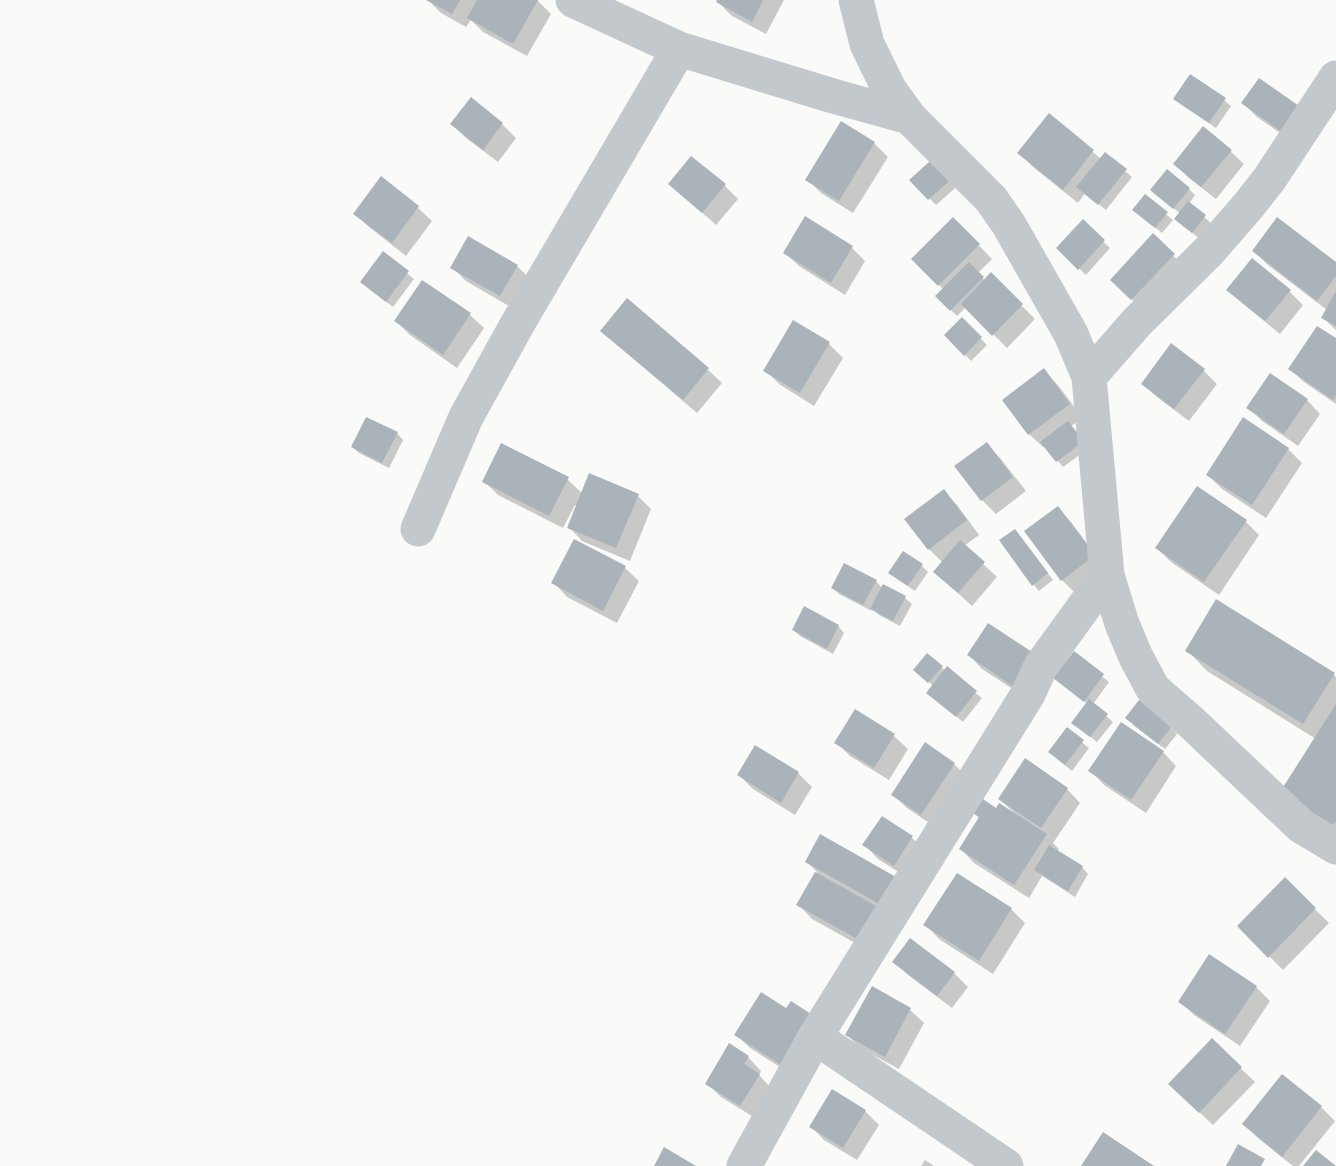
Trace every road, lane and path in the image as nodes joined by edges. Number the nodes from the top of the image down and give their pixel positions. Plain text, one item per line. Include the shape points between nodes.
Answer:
1 (573, 0) edge
2 (856, 0) edge
3 (679, 49) junction
4 (1336, 78) edge
5 (909, 117) junction
6 (1089, 377) junction
7 (418, 529) dead end
8 (1107, 575) junction
9 (1336, 847) edge
10 (815, 1037) junction
11 (744, 1166) edge
12 (1006, 1166) edge

1 - 3 street
2 - 5 street via 867,44
3 - 5 street
3 - 7 street via 466,417
4 - 6 street via 1249,205
5 - 6 street via 991,199 1009,225 1071,334
6 - 8 street
8 - 9 street via 1122,624 1153,689 1301,826
8 - 10 street via 1041,666
10 - 11 street
10 - 12 street

